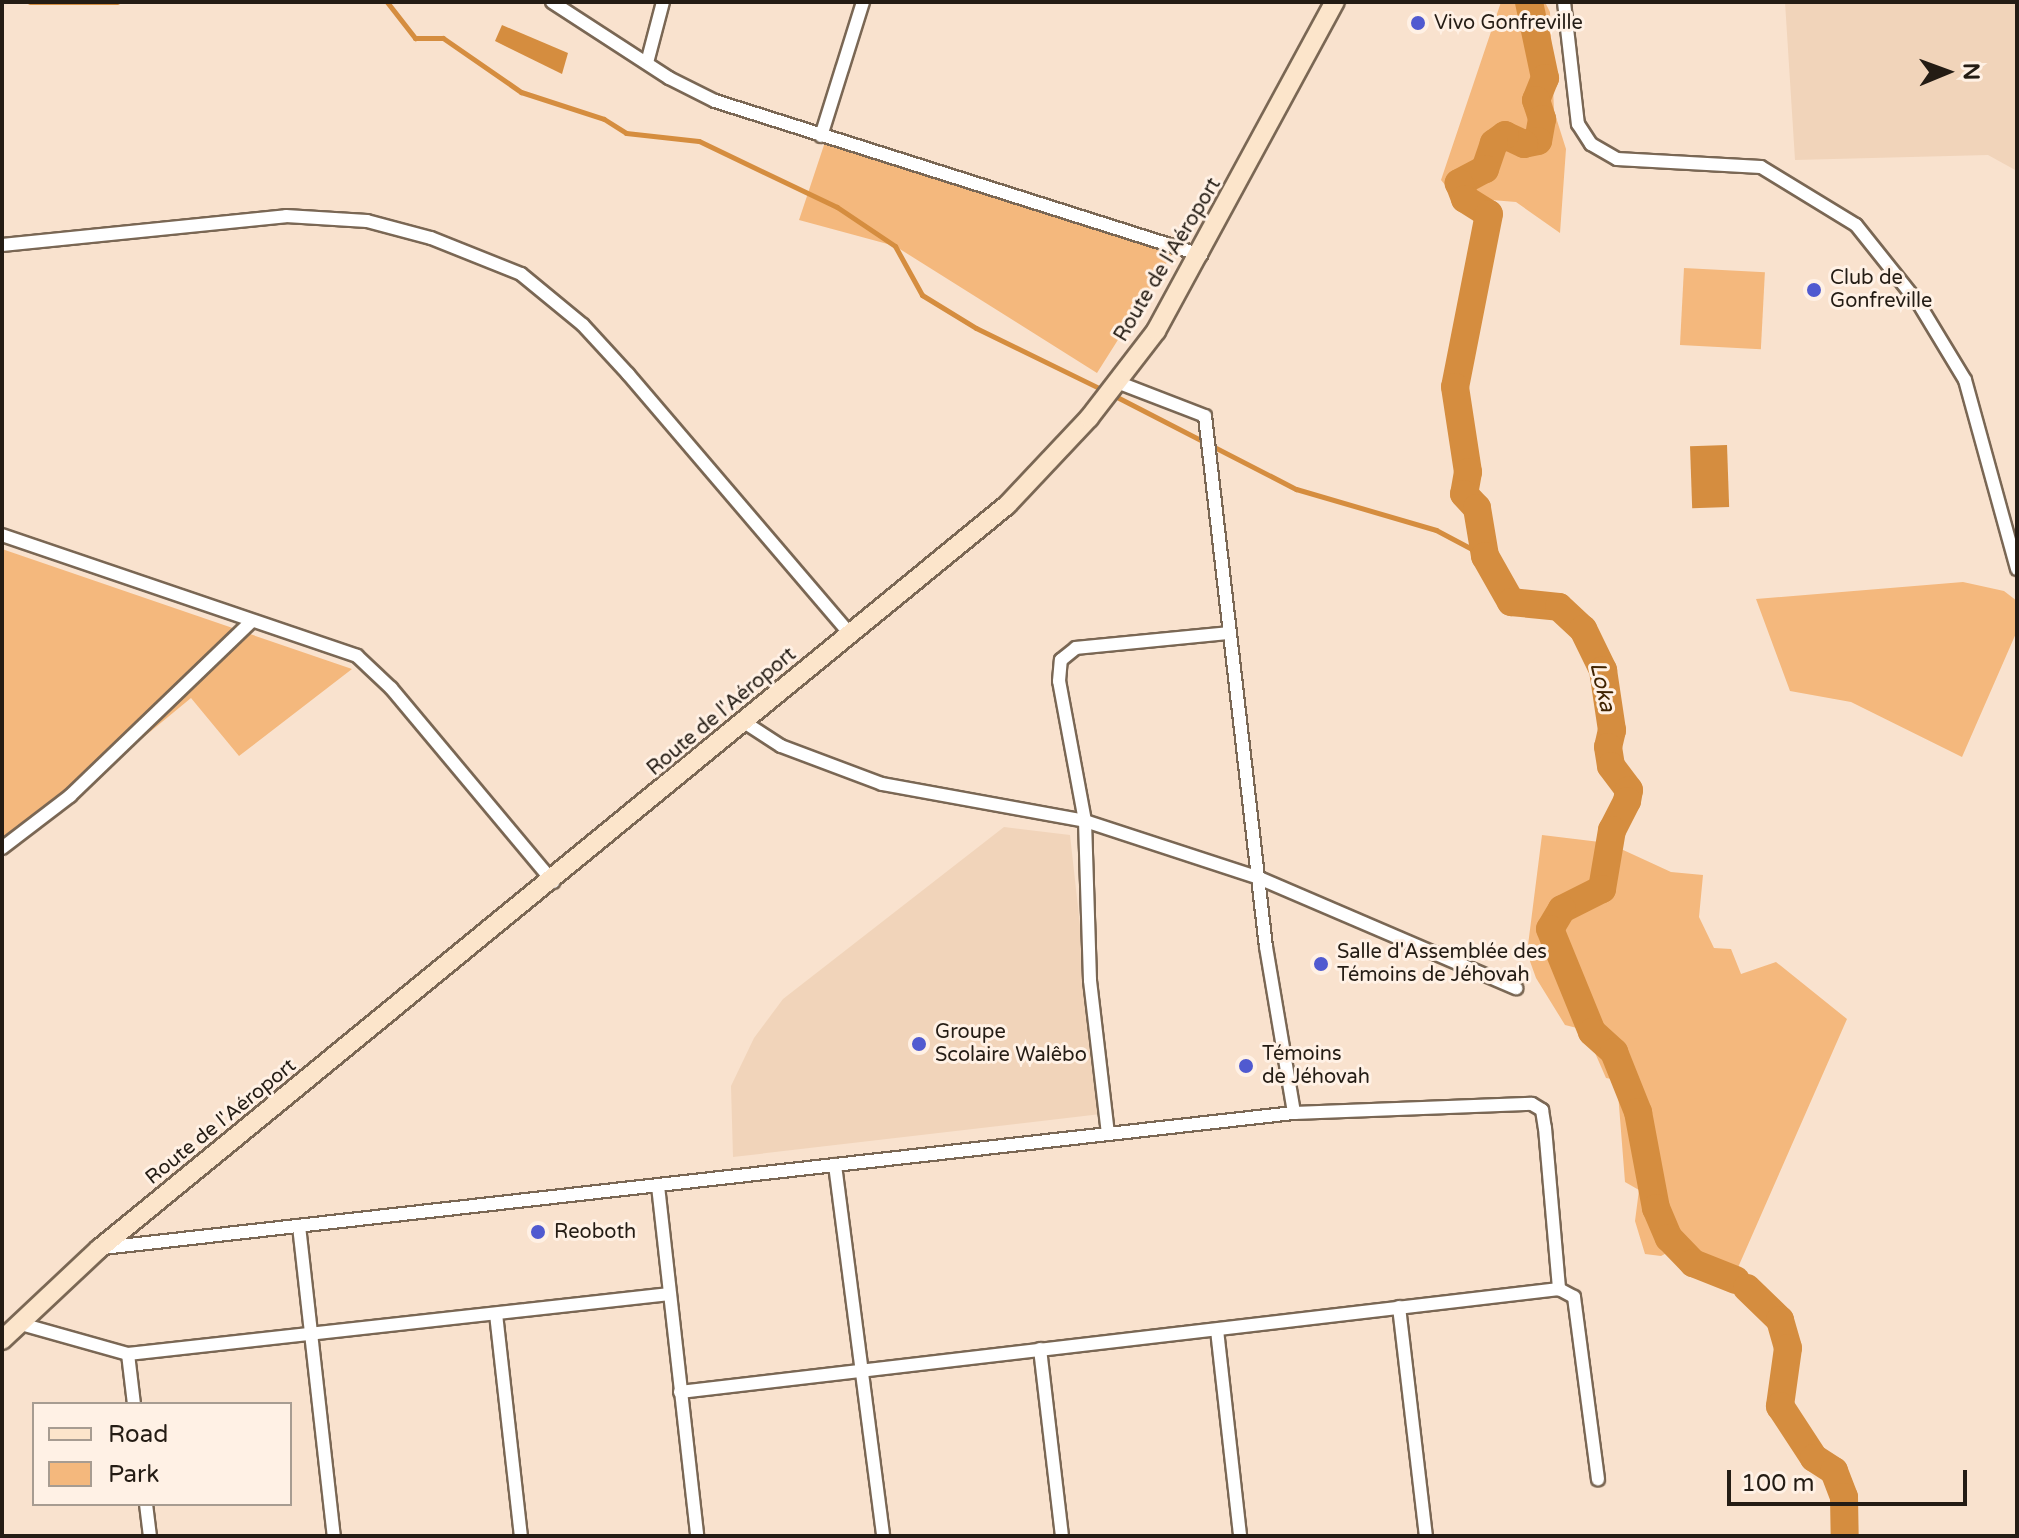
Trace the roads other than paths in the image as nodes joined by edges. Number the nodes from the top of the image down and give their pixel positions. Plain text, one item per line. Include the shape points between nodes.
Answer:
1 (552, 2) edge
2 (663, 2) edge
3 (863, 2) edge
4 (1335, 2) edge
5 (1564, 2) edge
6 (648, 59) junction
7 (821, 136) junction
8 (2, 245) edge
9 (1201, 255) junction
10 (1117, 382) junction
11 (2, 535) edge
12 (2017, 569) edge
13 (252, 621) junction
14 (1229, 633) junction
15 (850, 634) junction
16 (744, 722) junction
17 (1085, 821) junction
18 (2, 848) edge
19 (1259, 878) junction
20 (553, 882) junction
21 (1516, 988) dead end
22 (1294, 1113) junction
23 (1108, 1134) junction
24 (835, 1165) junction
25 (658, 1186) junction
26 (299, 1226) junction
27 (99, 1249) junction
28 (1559, 1289) junction
29 (670, 1294) junction
30 (1399, 1307) junction
31 (496, 1314) junction
32 (21, 1324) junction
33 (1217, 1330) junction
34 (311, 1334) junction
35 (2, 1340) edge
36 (1040, 1349) junction
37 (128, 1354) junction
38 (860, 1372) junction
39 (680, 1392) junction
40 (134, 1402) edge
41 (1598, 1479) dead end
42 (146, 1506) edge
43 (150, 1536) edge
44 (334, 1536) edge
45 (521, 1536) edge
46 (697, 1536) edge
47 (883, 1536) edge
48 (1062, 1536) edge
49 (1240, 1536) edge
50 (1426, 1536) edge

1 - 6 street
2 - 6 street
3 - 7 street
4 - 9 main road, Route de l'Aéroport
5 - 12 street via 1578,124 1591,144 1617,159 1761,167 1856,225 1919,304 1965,380
6 - 7 street via 669,78 715,101
7 - 9 street
8 - 15 street via 286,216 367,221 431,238 521,274 583,325 628,374
9 - 10 main road, Route de l'Aéroport via 1156,331
10 - 14 street via 1205,416
10 - 15 main road, Route de l'Aéroport via 1007,505
11 - 13 street
13 - 18 street via 70,796
13 - 20 street via 357,656 391,688
14 - 17 street via 1076,648 1061,660 1059,681
14 - 19 street
15 - 16 main road, Route de l'Aéroport
16 - 17 street via 781,746 882,784
16 - 20 main road, Route de l'Aéroport
17 - 19 street
17 - 23 street via 1090,980
19 - 21 street
19 - 22 street
20 - 27 main road, Route de l'Aéroport
22 - 23 street
22 - 28 street via 1532,1104 1542,1110
23 - 24 street
24 - 25 street
24 - 38 street
25 - 26 street
25 - 29 street
26 - 27 street
26 - 34 street
27 - 32 main road, Route de l'Aéroport
28 - 30 street
28 - 41 street via 1574,1297
29 - 31 street
29 - 39 street
30 - 33 street
30 - 50 street
31 - 34 street
31 - 45 street
32 - 35 main road, Route de l'Aéroport
32 - 37 street
33 - 36 street
33 - 49 street
34 - 37 street
34 - 44 street
36 - 38 street
36 - 48 street
37 - 40 street
38 - 39 street
38 - 47 street
39 - 46 street
42 - 43 street

